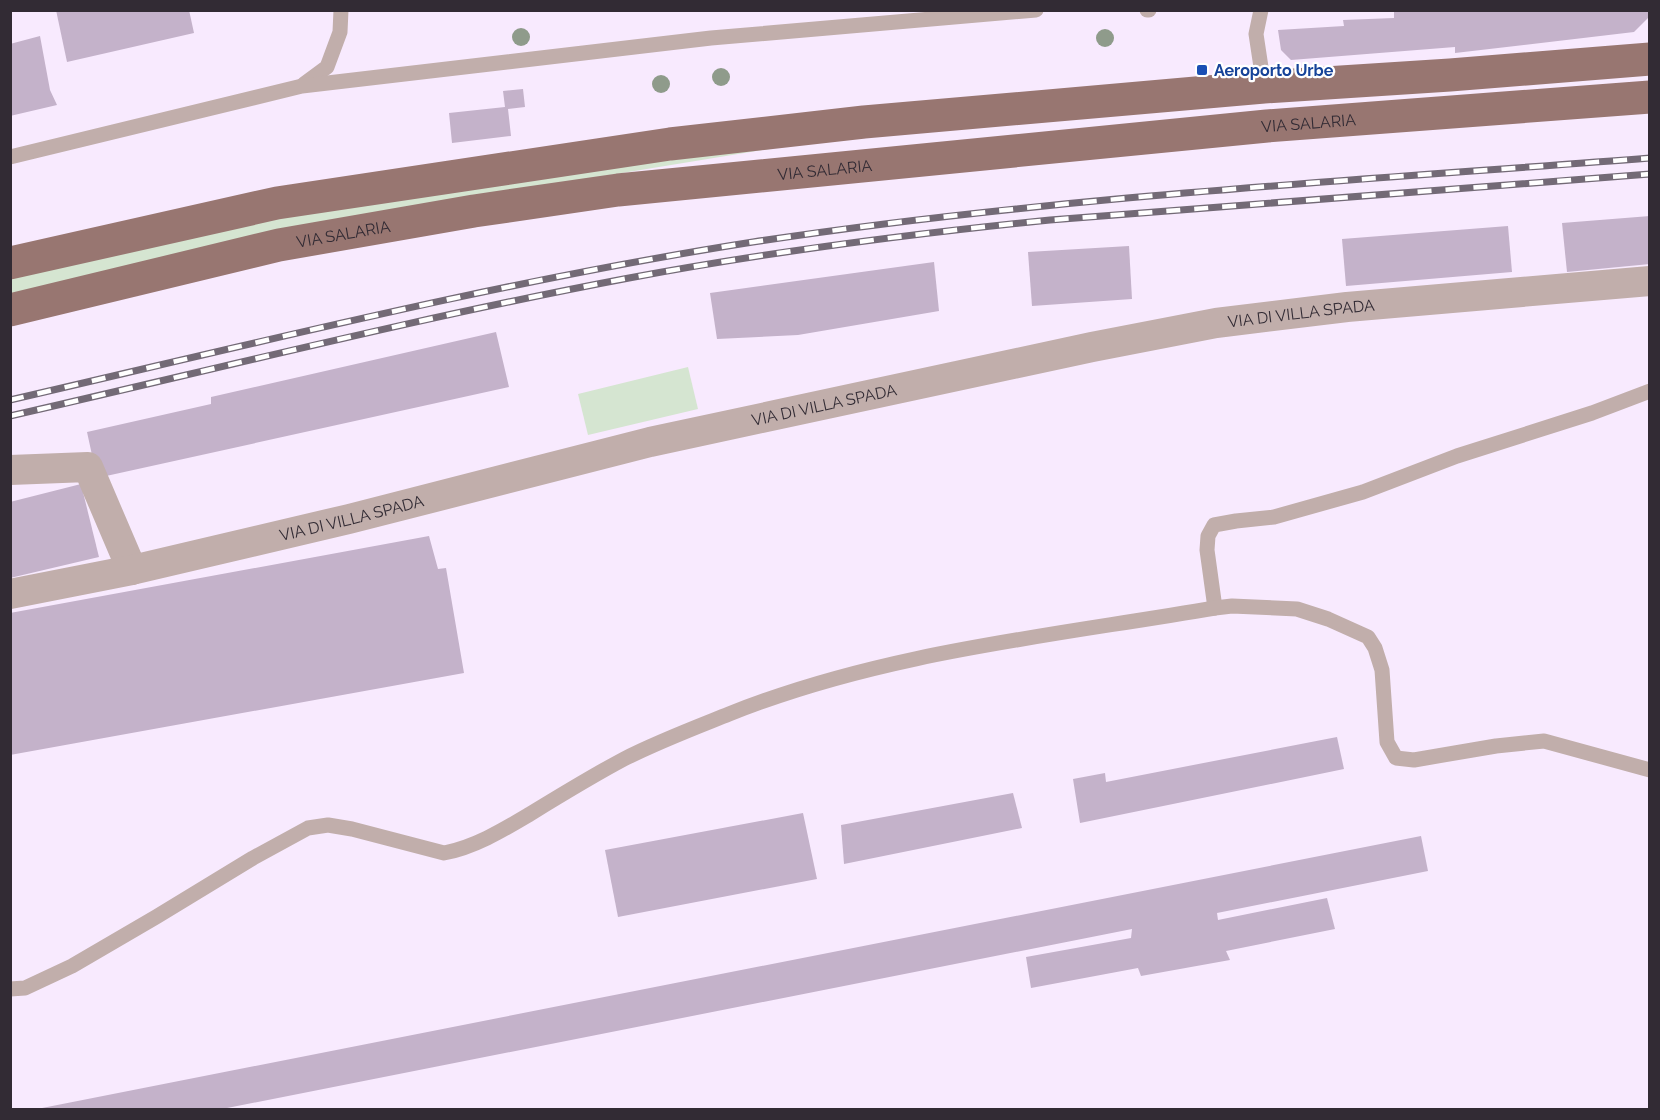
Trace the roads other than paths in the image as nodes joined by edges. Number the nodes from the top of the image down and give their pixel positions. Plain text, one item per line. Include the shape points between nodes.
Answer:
1 (341, 10) edge
2 (1036, 10) edge
3 (1261, 10) edge
4 (1650, 59) edge
5 (302, 86) junction
6 (1264, 87) junction
7 (1650, 97) edge
8 (1267, 126) junction
9 (10, 157) edge
10 (10, 263) edge
11 (1650, 281) edge
12 (10, 310) edge
13 (1650, 391) edge
14 (10, 470) edge
15 (132, 570) junction
16 (10, 594) edge
17 (1215, 608) junction
18 (1650, 770) edge
19 (10, 989) edge

1 - 5 lane via 340,32 327,68
2 - 5 lane via 711,38
3 - 6 lane via 1256,34
4 - 6 main road
5 - 9 lane
6 - 8 street
6 - 10 main road via 864,122 659,145 277,203
7 - 8 main road, VIA SALARIA
8 - 12 main road, VIA SALARIA via 618,190 254,250
11 - 15 street, VIA DI VILLA SPADA via 1347,307 1216,323 1114,342 650,442
13 - 17 lane via 1353,495 1274,517 1214,525 1207,549
14 - 15 street via 88,467
15 - 16 street, VIA DI VILLA SPADA
17 - 18 lane via 1297,609 1368,637 1382,670 1387,742 1396,758 1414,760 1544,741
17 - 19 lane via 922,657 793,690 626,758 504,830 458,851 444,853 328,825 308,828 72,966 25,988

